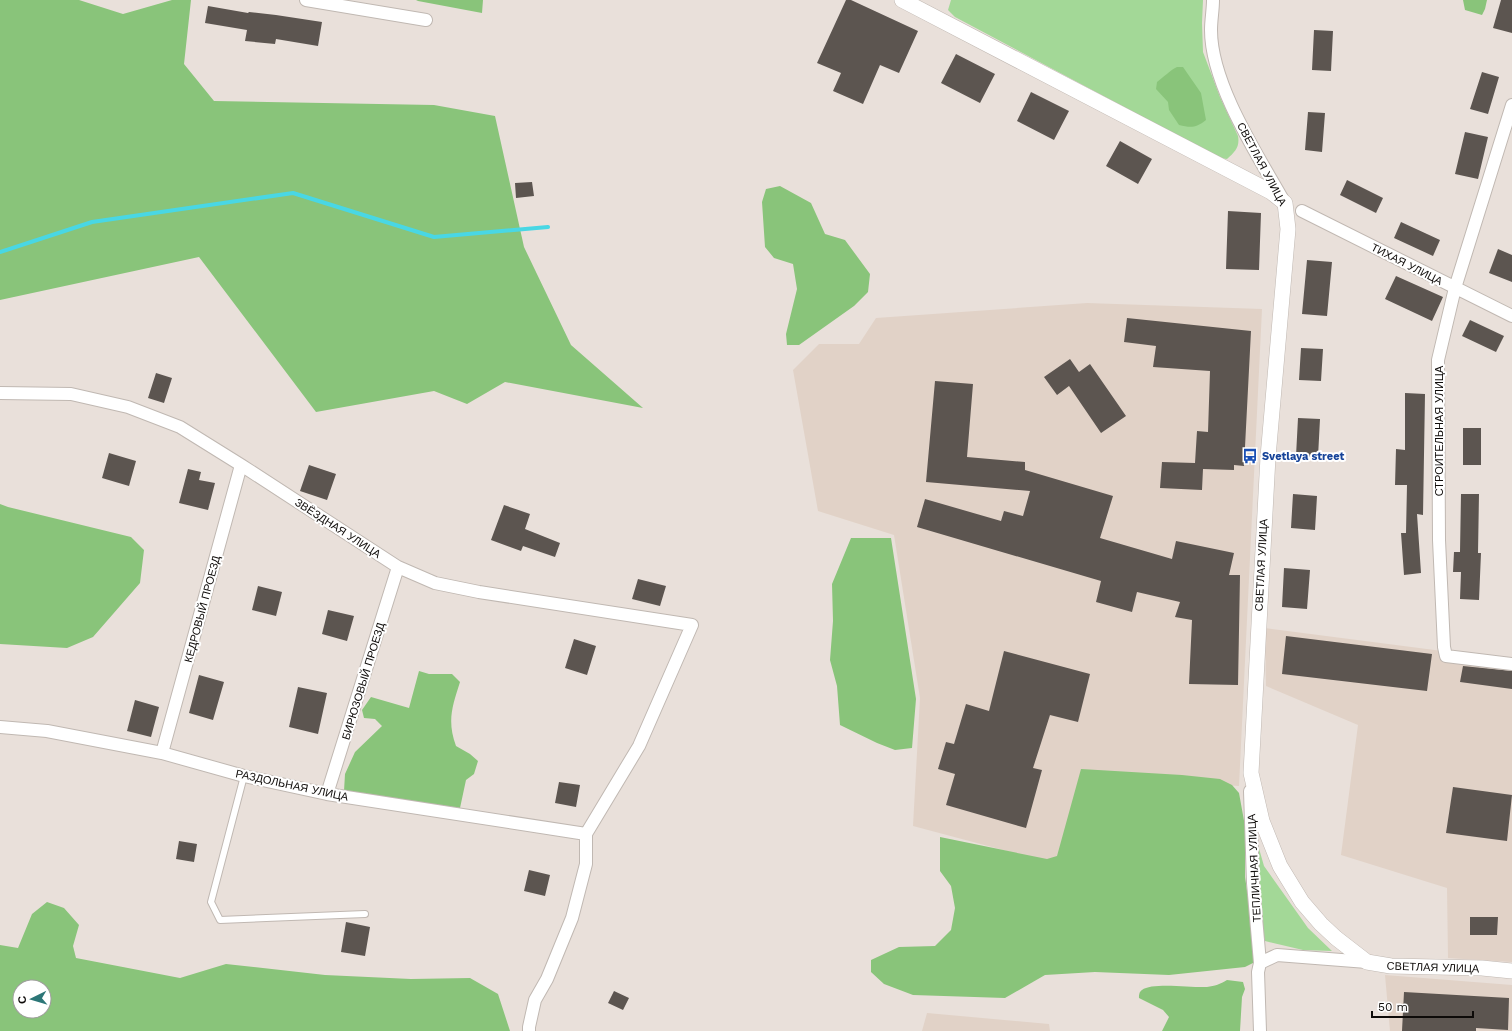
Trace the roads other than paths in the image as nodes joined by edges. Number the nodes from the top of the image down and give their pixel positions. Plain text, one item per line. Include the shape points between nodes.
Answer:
1 (306, 0) edge
2 (902, 0) edge
3 (1213, 0) edge
4 (426, 20) dead end
5 (1512, 105) edge
6 (1285, 203) junction
7 (1302, 211) dead end
8 (1455, 288) junction
9 (1512, 316) edge
10 (0, 393) edge
11 (241, 465) junction
12 (398, 567) junction
13 (1512, 664) edge
14 (0, 727) edge
15 (162, 753) junction
16 (1251, 773) junction
17 (244, 776) junction
18 (327, 794) junction
19 (586, 834) junction
20 (365, 914) dead end
21 (1367, 962) junction
22 (1260, 963) junction
23 (1512, 971) edge
24 (529, 1031) edge
25 (1260, 1031) edge

1 - 4 street
2 - 6 street via 1271,192
3 - 6 street, СВЕТЛАЯ УЛИЦА via 1211,31 1221,81 1242,127
5 - 8 street, СТРОИТЕЛЬНАЯ УЛИЦА
6 - 16 street, СВЕТЛАЯ УЛИЦА via 1288,229 1267,472
7 - 8 street, ТИХАЯ УЛИЦА
8 - 9 street, ТИХАЯ УЛИЦА
8 - 13 street, СТРОИТЕЛЬНАЯ УЛИЦА via 1438,360 1439,540 1444,648 1446,656
10 - 11 street, ЗВЁЗДНАЯ УЛИЦА via 71,394 128,407 180,427
11 - 12 street, ЗВЁЗДНАЯ УЛИЦА
11 - 15 street, КЕДРОВЫЙ ПРОЕЗД
12 - 18 street, БИРЮЗОВЫЙ ПРОЕЗД
12 - 19 street, ЗВЁЗДНАЯ УЛИЦА via 435,582 479,592 692,625 639,746
14 - 15 street, РАЗДОЛЬНАЯ УЛИЦА via 47,731
15 - 17 street, РАЗДОЛЬНАЯ УЛИЦА
16 - 21 street, СВЕТЛАЯ УЛИЦА via 1262,820 1280,866 1302,902 1336,938
16 - 22 street, ТЕПЛИЧНАЯ УЛИЦА via 1253,883
17 - 18 street, РАЗДОЛЬНАЯ УЛИЦА
17 - 20 lane via 212,902 220,920
18 - 19 street, РАЗДОЛЬНАЯ УЛИЦА
19 - 24 street via 586,864 572,918 547,979 535,1000
21 - 22 street via 1277,955
21 - 23 street, СВЕТЛАЯ УЛИЦА via 1391,966
22 - 25 street, ТЕПЛИЧНАЯ УЛИЦА

